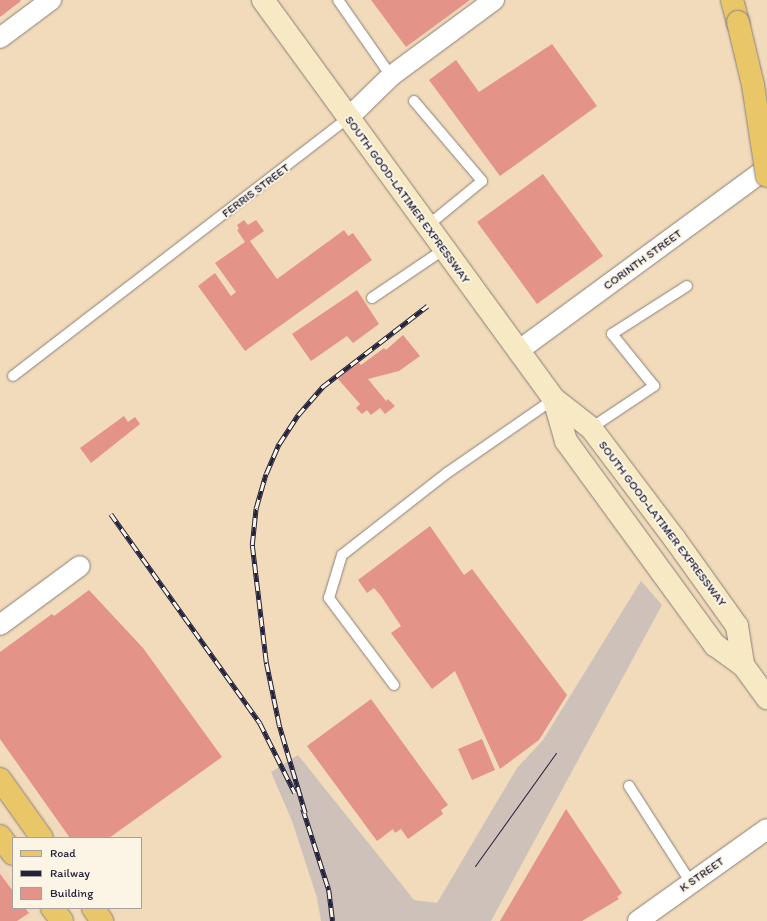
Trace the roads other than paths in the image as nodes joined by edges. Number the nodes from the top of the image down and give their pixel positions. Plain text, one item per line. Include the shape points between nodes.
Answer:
1 (51, 0) edge
2 (263, 0) edge
3 (338, 0) edge
4 (494, 0) edge
5 (732, 0) edge
6 (0, 38) edge
7 (391, 76) junction
8 (414, 101) dead end
9 (348, 118) junction
10 (767, 168) edge
11 (767, 176) edge
12 (426, 227) junction
13 (444, 250) junction
14 (687, 286) dead end
15 (372, 298) dead end
16 (518, 351) junction
17 (13, 376) dead end
18 (554, 399) junction
19 (591, 428) junction
20 (80, 566) dead end
21 (0, 625) edge
22 (743, 665) junction
23 (394, 685) dead end
24 (767, 698) edge
25 (0, 779) edge
26 (629, 786) dead end
27 (767, 829) edge
28 (0, 836) edge
29 (41, 837) edge
30 (12, 853) edge
31 (691, 883) junction
32 (94, 909) edge
33 (102, 921) edge
34 (638, 921) edge

1 - 6 street
2 - 9 main road, SOUTH GOOD-LATIMER EXPRESSWAY
3 - 7 lane
4 - 7 street, FERRIS STREET
5 - 11 main road, bridge via 753,85
7 - 9 street, FERRIS STREET
8 - 12 lane via 482,181
9 - 12 main road, SOUTH GOOD-LATIMER EXPRESSWAY
9 - 17 lane, FERRIS STREET
10 - 16 street, CORINTH STREET
12 - 13 main road, SOUTH GOOD-LATIMER EXPRESSWAY
13 - 15 lane
13 - 16 main road, SOUTH GOOD-LATIMER EXPRESSWAY
14 - 19 lane via 612,334 654,386
16 - 18 main road, SOUTH GOOD-LATIMER EXPRESSWAY
18 - 19 main road, SOUTH GOOD-LATIMER EXPRESSWAY
18 - 22 main road, SOUTH GOOD-LATIMER EXPRESSWAY via 566,441 715,645
18 - 23 lane via 447,474 342,555 329,598
19 - 22 main road, SOUTH GOOD-LATIMER EXPRESSWAY via 737,626
20 - 21 street
22 - 24 main road, SOUTH GOOD-LATIMER EXPRESSWAY
25 - 29 main road
26 - 31 lane
27 - 31 street, K STREET
28 - 30 main road
31 - 34 street, K STREET
32 - 33 main road

